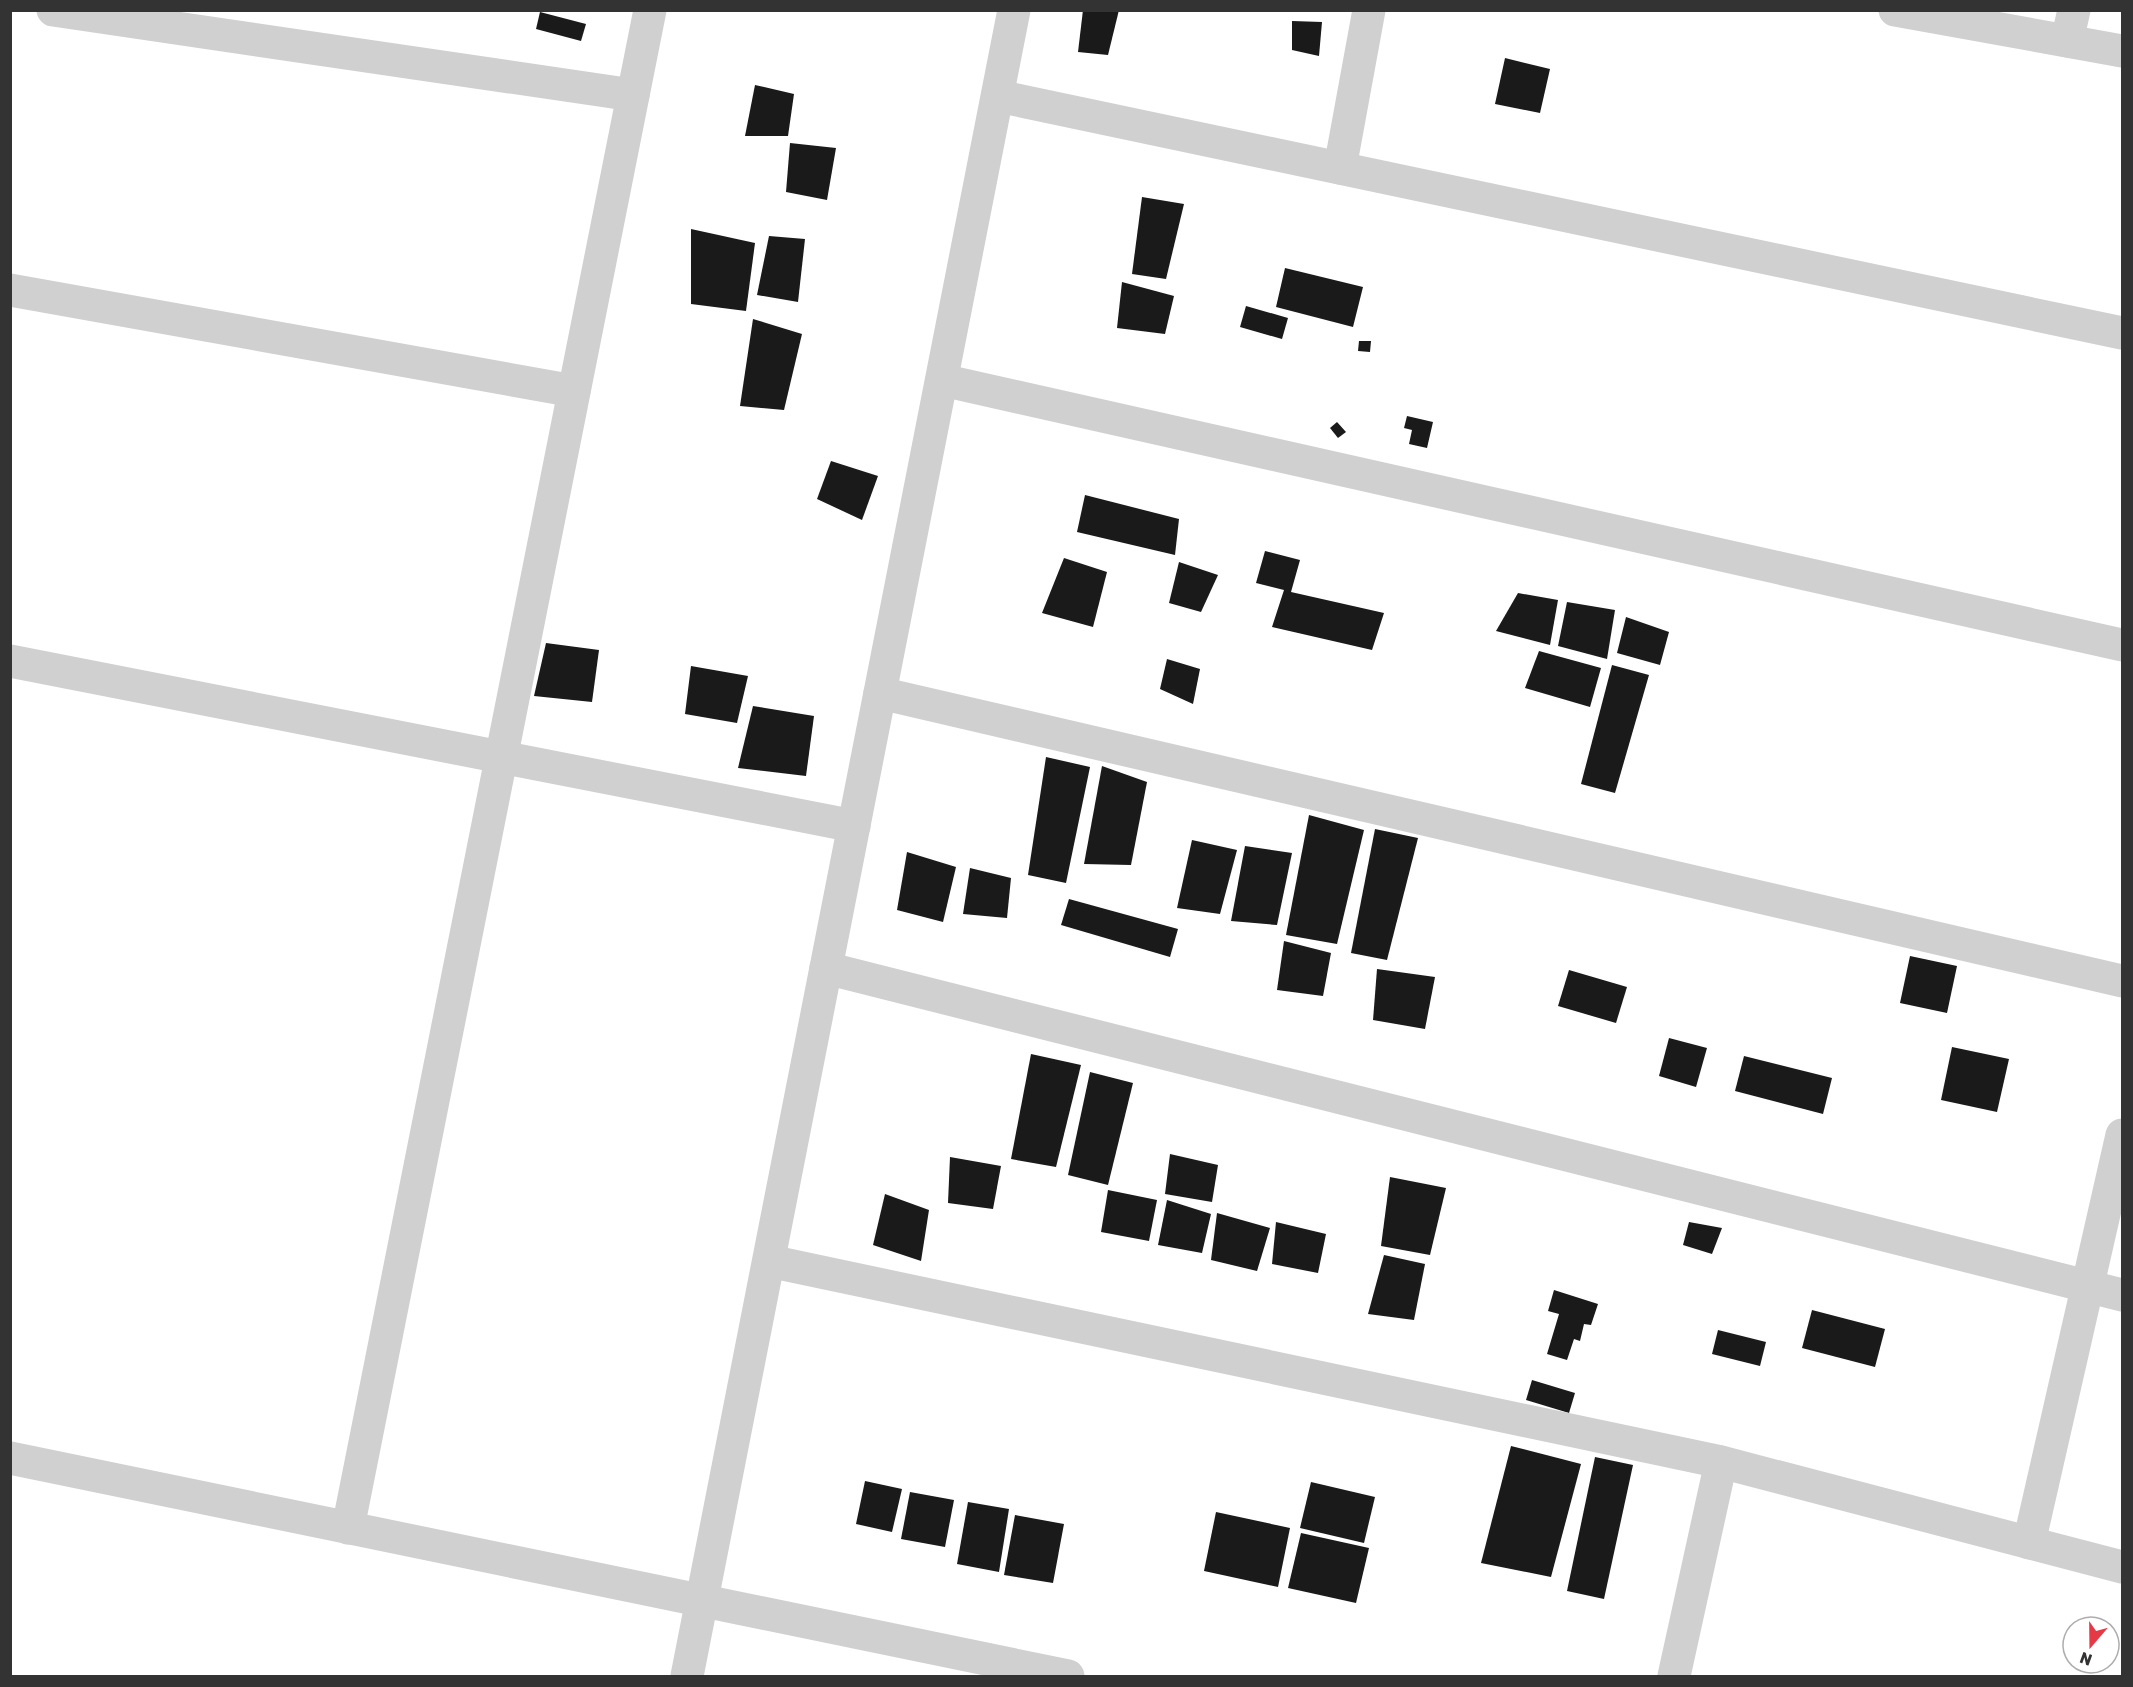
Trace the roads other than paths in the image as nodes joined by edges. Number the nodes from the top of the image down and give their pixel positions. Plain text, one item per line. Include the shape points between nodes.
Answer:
1 (53, 10) edge
2 (650, 10) edge
3 (1014, 10) edge
4 (1369, 10) edge
5 (1895, 10) edge
6 (2071, 26) edge
7 (2122, 51) edge
8 (633, 95) junction
9 (998, 96) junction
10 (1340, 168) junction
11 (10, 290) edge
12 (2122, 333) edge
13 (942, 380) junction
14 (574, 391) junction
15 (2122, 645) edge
16 (10, 661) edge
17 (880, 693) junction
18 (501, 757) junction
19 (854, 826) junction
20 (826, 968) junction
21 (2122, 981) edge
22 (2122, 1135) edge
23 (769, 1261) junction
24 (2088, 1286) junction
25 (2122, 1295) edge
26 (10, 1458) edge
27 (1721, 1462) junction
28 (348, 1528) junction
29 (2029, 1543) junction
30 (2122, 1567) edge
31 (702, 1601) junction
32 (687, 1677) edge
33 (1068, 1677) edge
34 (1674, 1677) edge

1 - 8 street
2 - 8 street
3 - 9 street
4 - 10 street
5 - 6 street
6 - 7 street
8 - 14 street
9 - 10 street
9 - 13 street
10 - 12 street
11 - 14 street
13 - 15 street
13 - 17 street
14 - 18 street
16 - 18 street
17 - 19 street
17 - 21 street
18 - 19 street
18 - 28 street
19 - 20 street
20 - 23 street
20 - 24 street
22 - 24 street
23 - 27 street
23 - 31 street
24 - 25 street
24 - 29 street
26 - 28 street
27 - 29 street
27 - 34 street
28 - 31 street
29 - 30 street
31 - 32 street
31 - 33 street

